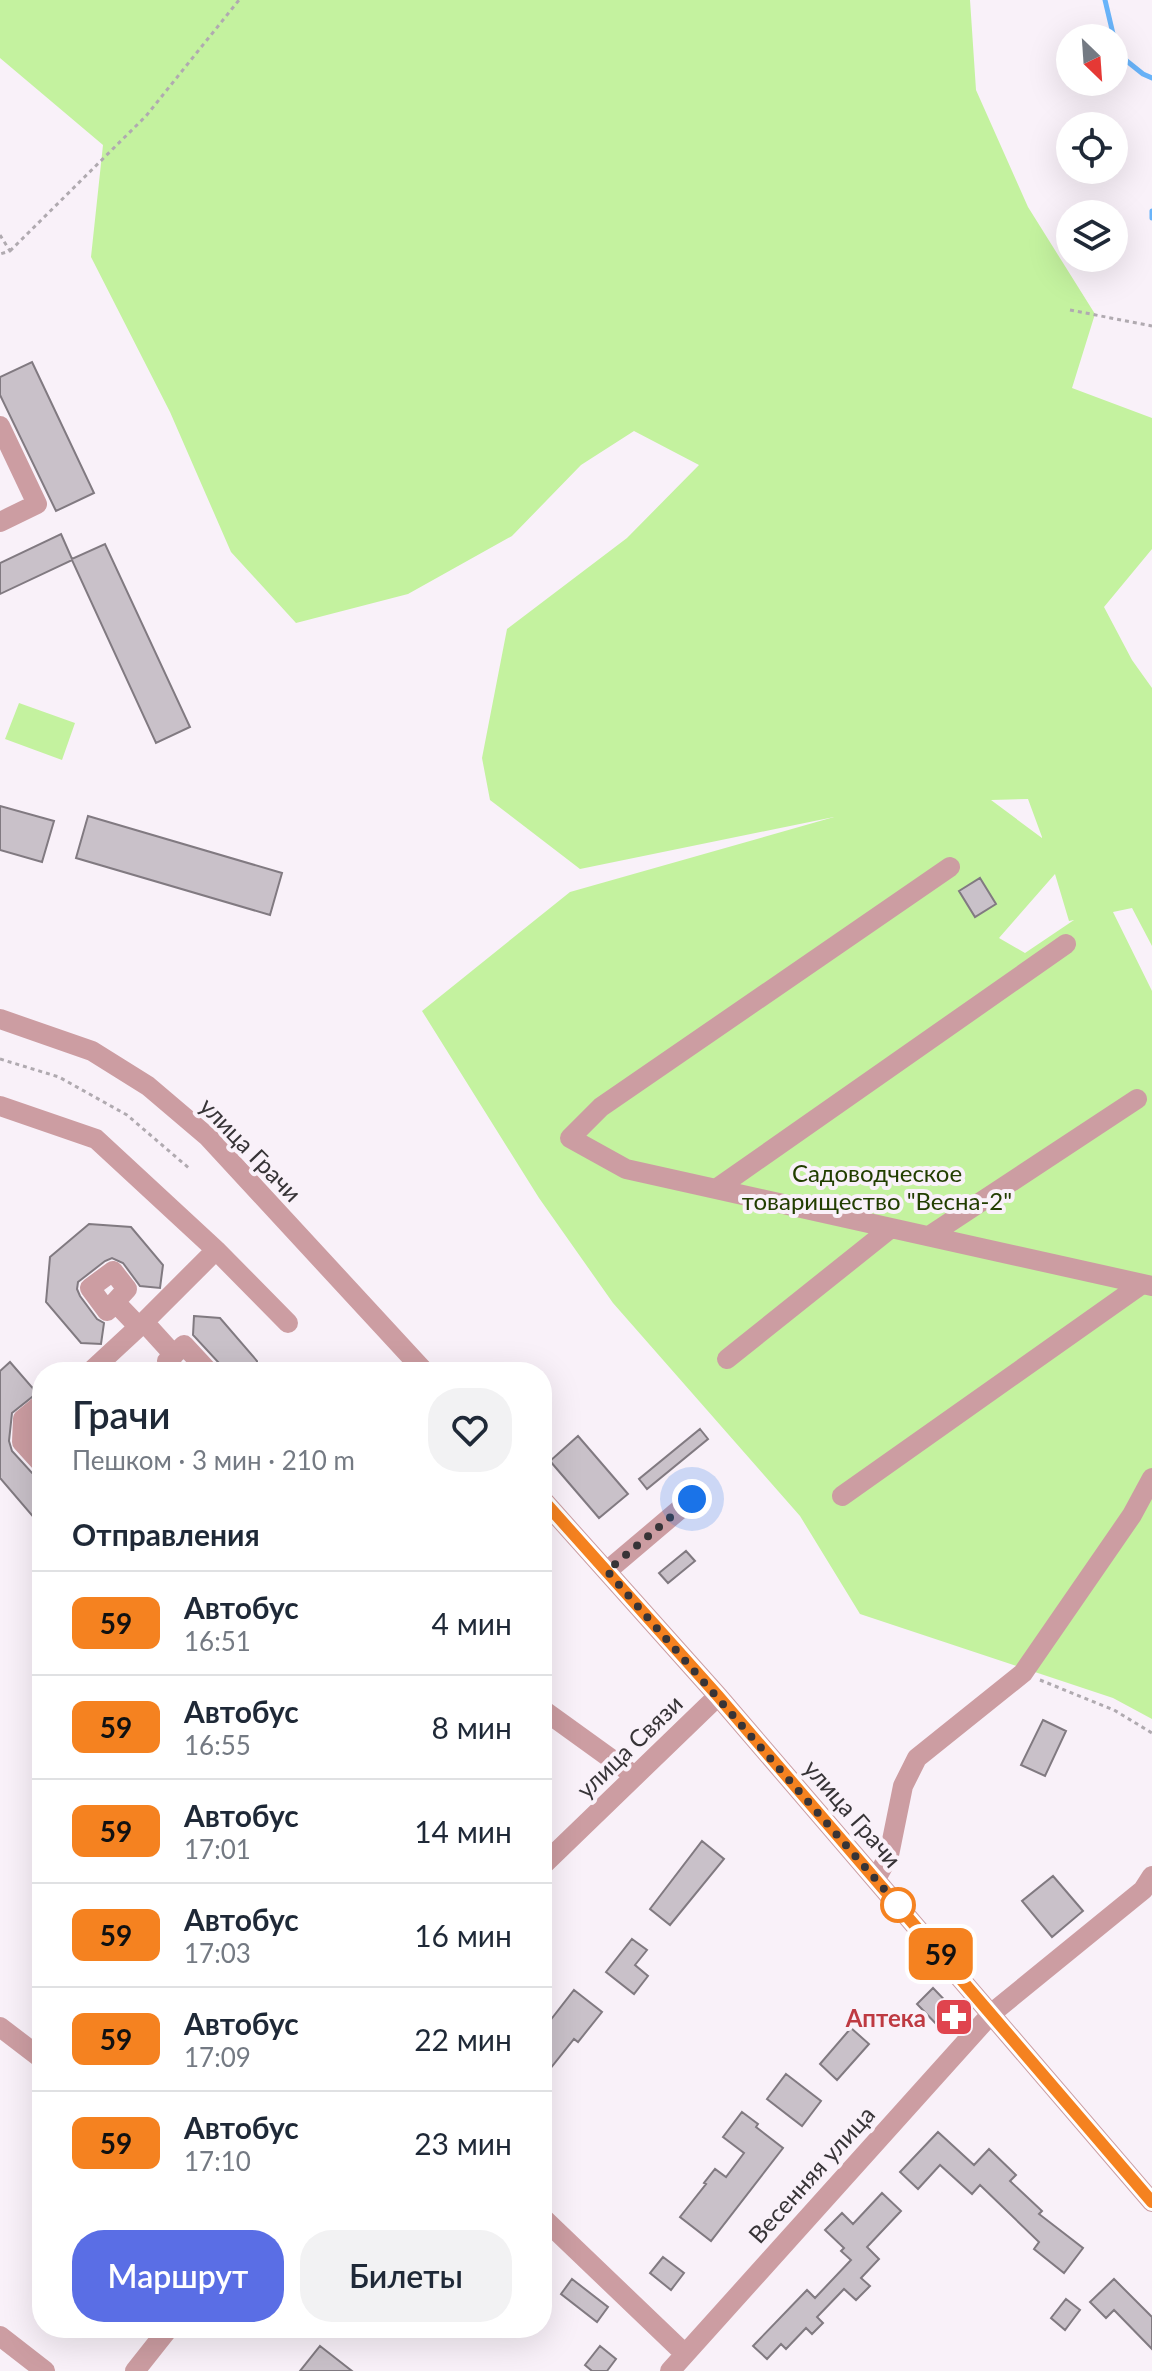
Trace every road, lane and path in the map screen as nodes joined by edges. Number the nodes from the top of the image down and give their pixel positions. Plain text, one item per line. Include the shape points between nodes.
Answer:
1 (239, 0) edge
2 (0, 235) edge
3 (10, 251) junction
4 (0, 254) edge
5 (1070, 310) dead end
6 (1152, 326) edge
7 (0, 426) edge
8 (0, 522) edge
9 (950, 867) dead end
10 (1066, 944) dead end
11 (0, 1019) edge
12 (0, 1059) edge
13 (1137, 1099) dead end
14 (0, 1106) edge
15 (190, 1169) dead end
16 (716, 1189) junction
17 (891, 1228) junction
18 (929, 1236) junction
19 (216, 1250) junction
20 (1147, 1285) edge
21 (115, 1302) dead end
22 (288, 1323) dead end
23 (141, 1325) junction
24 (727, 1359) dead end
25 (101, 1362) edge
26 (174, 1362) edge
27 (177, 1362) edge
28 (200, 1362) edge
29 (416, 1362) edge
30 (32, 1412) edge
31 (32, 1453) edge
32 (1152, 1478) edge
33 (842, 1496) dead end
34 (692, 1499) dead end
35 (552, 1510) edge
36 (607, 1571) junction
37 (1023, 1673) junction
38 (718, 1696) junction
39 (552, 1716) edge
40 (1152, 1733) edge
41 (635, 1776) junction
42 (552, 1856) edge
43 (1152, 1876) edge
44 (876, 1879) junction
45 (1145, 1898) edge
46 (992, 2013) junction
47 (0, 2027) edge
48 (32, 2051) edge
49 (1152, 2202) edge
50 (552, 2228) edge
51 (0, 2336) edge
52 (161, 2338) edge
53 (674, 2366) edge
54 (45, 2371) edge
55 (135, 2371) edge

1 - 3 path via 146,116
2 - 3 path
3 - 4 path
5 - 6 path
7 - 8 street via 37,504
9 - 16 street via 601,1107 570,1138 626,1169
10 - 16 street
11 - 29 street, улица Грачи via 92,1051 148,1086 208,1137
12 - 15 path via 59,1077 127,1115
13 - 18 street
14 - 19 street via 96,1139
16 - 17 street
17 - 18 street
17 - 24 street
18 - 20 street
19 - 22 street
19 - 23 street
20 - 33 street
21 - 23 street
23 - 25 street
23 - 26 street
27 - 28 street via 184,1345
30 - 31 street via 23,1419 22,1442
32 - 37 street
34 - 36 street
35 - 36 street, улица Грачи
36 - 38 street, улица Грачи
37 - 40 path via 1114,1710
37 - 44 street via 917,1758 903,1786 889,1855
38 - 41 street, улица Связи
38 - 44 street, улица Грачи
39 - 41 street
41 - 42 street, улица Связи
43 - 45 street, Весенняя улица
44 - 46 street, улица Грачи
45 - 46 street, Весенняя улица
46 - 49 street, улица Грачи
46 - 53 street, Весенняя улица
47 - 48 street
50 - 53 street
51 - 54 street
52 - 55 street

